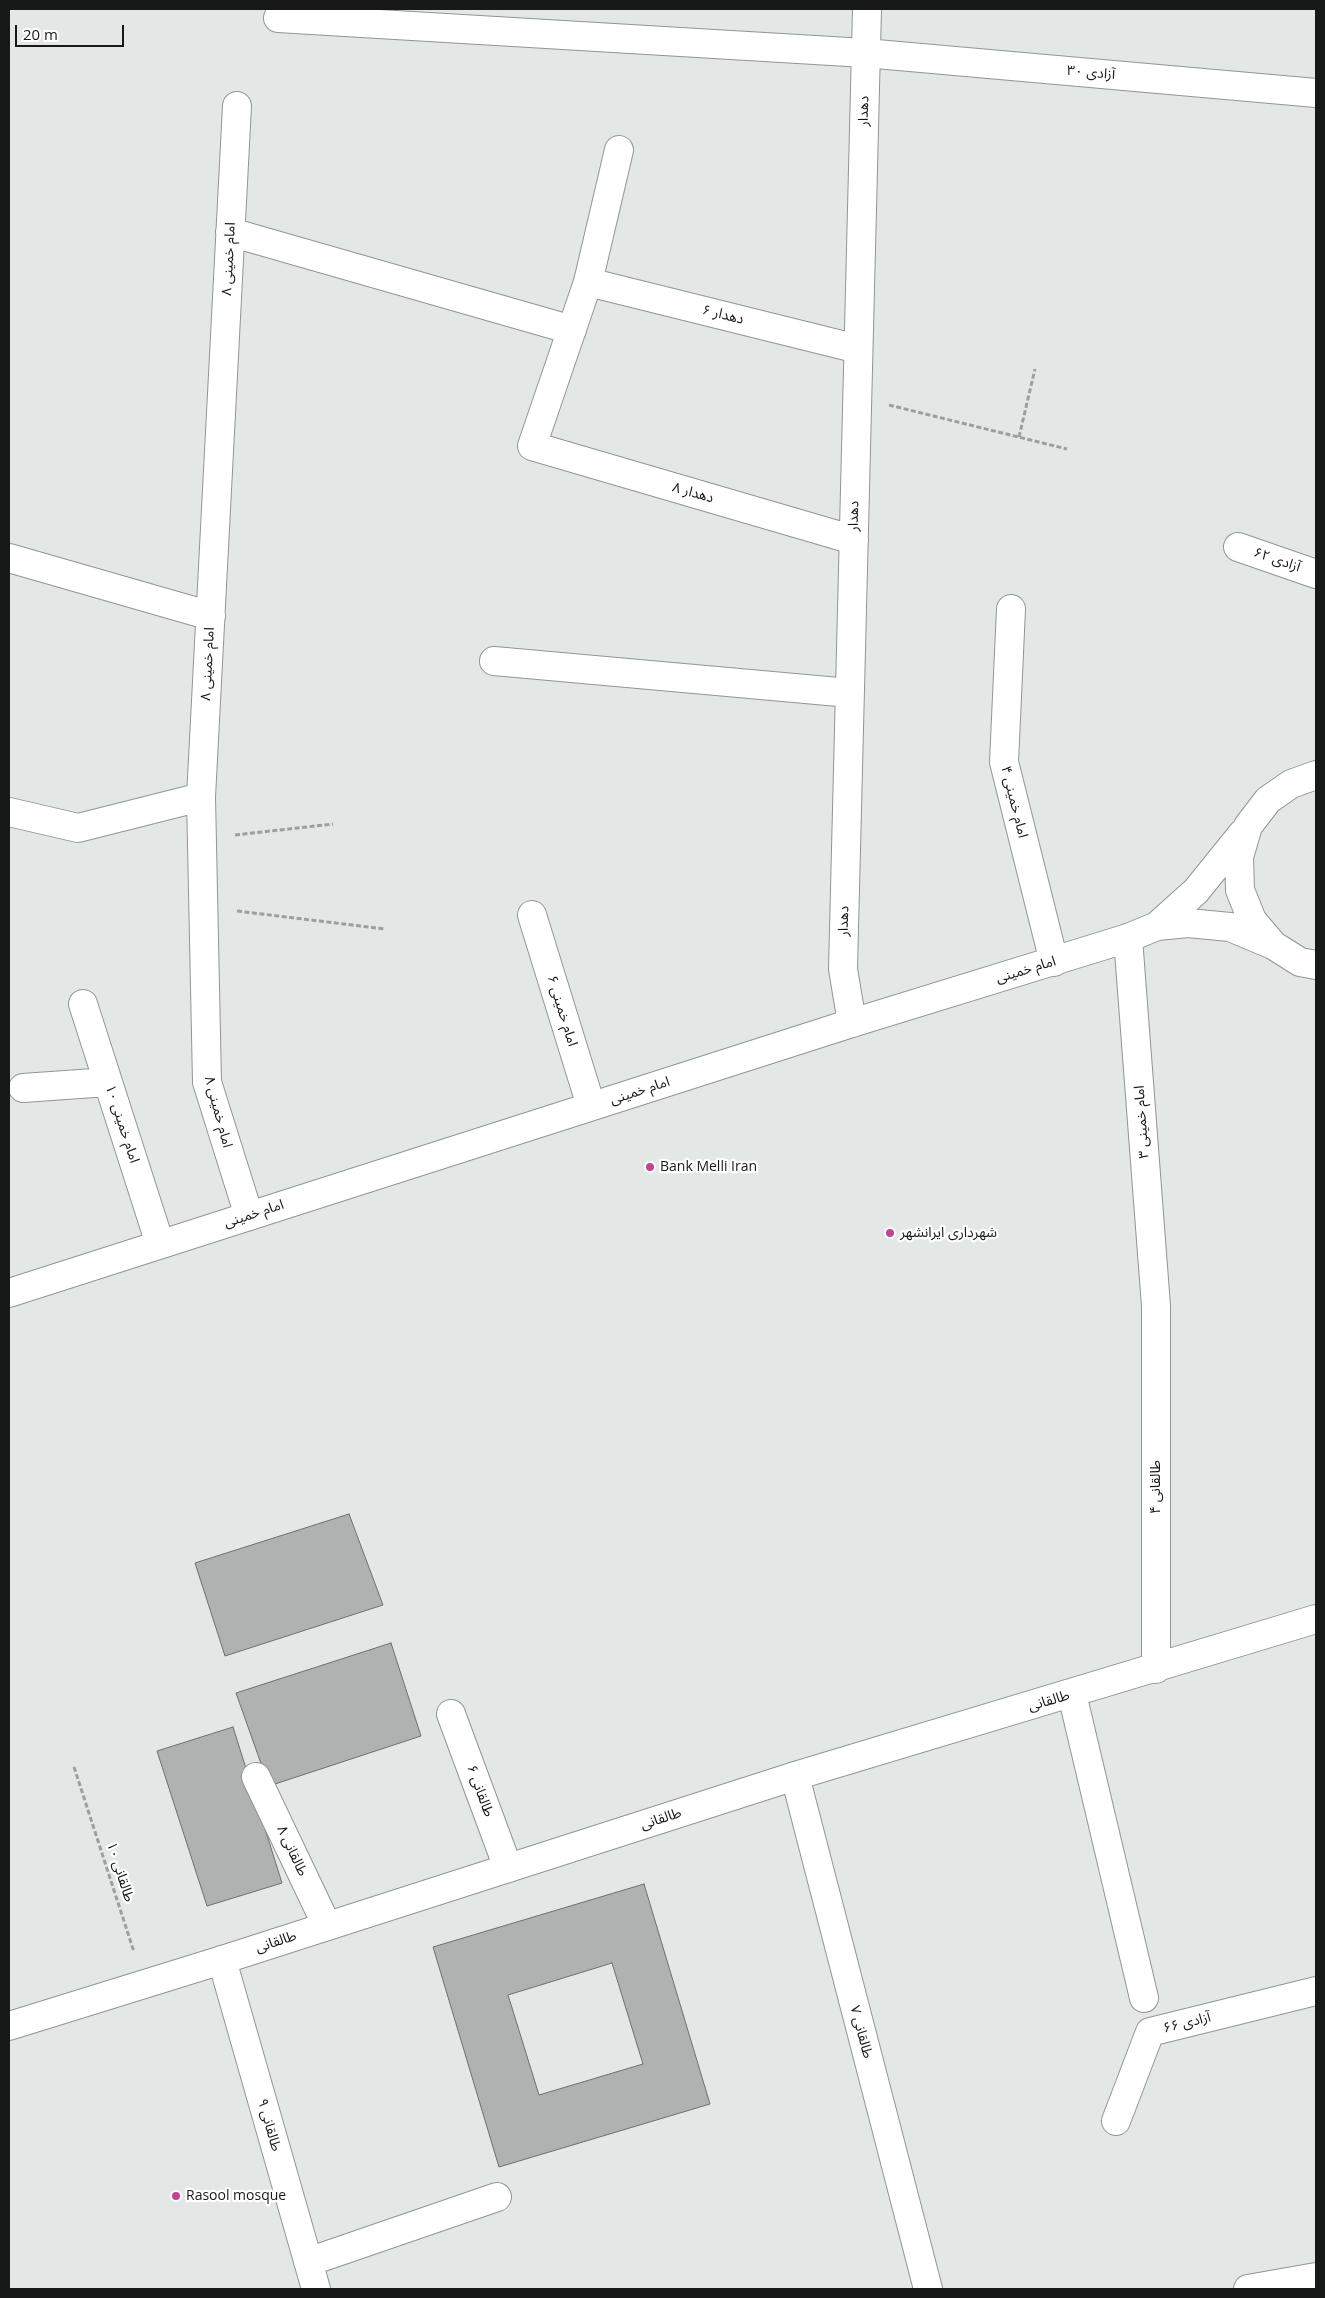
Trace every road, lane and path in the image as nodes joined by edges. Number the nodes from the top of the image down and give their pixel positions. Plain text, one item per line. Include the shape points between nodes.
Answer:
1 (867, 9) edge
2 (278, 18) dead end
3 (865, 54) junction
4 (1316, 93) edge
5 (237, 106) dead end
6 (619, 150) dead end
7 (230, 232) junction
8 (588, 282) junction
9 (572, 330) junction
10 (858, 349) junction
11 (1035, 369) dead end
12 (857, 397) junction
13 (1019, 437) junction
14 (1067, 449) dead end
15 (854, 540) junction
16 (1238, 547) dead end
17 (9, 558) edge
18 (1316, 574) edge
19 (1011, 609) dead end
20 (211, 616) junction
21 (494, 661) dead end
22 (850, 693) junction
23 (1316, 763) edge
24 (1316, 775) edge
25 (201, 797) junction
26 (1268, 800) junction
27 (9, 812) edge
28 (333, 824) dead end
29 (1248, 826) junction
30 (202, 839) junction
31 (204, 908) junction
32 (532, 915) dead end
33 (1157, 926) junction
34 (385, 929) dead end
35 (1128, 938) junction
36 (1272, 945) junction
37 (1054, 962) junction
38 (1316, 965) edge
39 (83, 1004) dead end
40 (852, 1023) junction
41 (108, 1082) junction
42 (23, 1088) dead end
43 (591, 1106) junction
44 (249, 1216) junction
45 (160, 1244) junction
46 (9, 1293) edge
47 (1156, 1306) joint
48 (1316, 1619) edge
49 (1156, 1669) junction
50 (1072, 1694) junction
51 (451, 1714) dead end
52 (74, 1767) dead end
53 (795, 1776) junction
54 (256, 1777) dead end
55 (508, 1868) junction
56 (327, 1926) junction
57 (222, 1960) junction
58 (144, 1984) junction
59 (1316, 1991) edge
60 (1144, 1998) dead end
61 (9, 2026) edge
62 (1116, 2121) dead end
63 (497, 2197) dead end
64 (308, 2262) junction
65 (1316, 2277) edge
66 (316, 2289) edge
67 (928, 2289) edge
68 (1248, 2289) edge

1 - 3 street, دهدار
2 - 3 street, آزادی ۳۰
3 - 4 street, آزادی ۳۰
3 - 10 street, دهدار
5 - 7 street, امام خمینی ۸
6 - 8 street
7 - 9 street
7 - 20 street, امام خمینی ۸
8 - 9 street
8 - 10 street, دهدار ۶
9 - 15 street, دهدار ۸ via 532,446
10 - 12 street, دهدار
11 - 13 path
12 - 13 path
12 - 15 street, دهدار
13 - 14 path
15 - 22 street, دهدار
16 - 18 street, آزادی ۶۲
17 - 20 street
19 - 37 street, امام خمینی ۴ via 1004,762
20 - 25 street, امام خمینی ۸
21 - 22 street
22 - 40 street, دهدار via 843,969
23 - 26 street
24 - 26 street via 1291,784
25 - 27 street via 78,828
25 - 30 street, امام خمینی ۸
26 - 29 street
28 - 30 path
29 - 33 street via 1196,891
29 - 36 street via 1239,857 1240,890 1252,920
30 - 31 street, امام خمینی ۸
31 - 34 path
31 - 44 street, امام خمینی ۸ via 207,1082
32 - 43 street, امام خمینی ۶
33 - 35 street, امام خمینی
33 - 36 street, امام خمینی via 1188,923 1230,927
35 - 37 street, امام خمینی
35 - 47 street, امام خمینی ۳
36 - 38 street via 1300,962
37 - 40 street, امام خمینی
39 - 41 street, امام خمینی ۱۰
40 - 43 street, امام خمینی
41 - 42 street
41 - 45 street, امام خمینی ۱۰
43 - 44 street, امام خمینی
44 - 45 street, امام خمینی
45 - 46 street, امام خمینی
47 - 49 street, طالقانی ۴
48 - 49 street, طالقانی
49 - 50 street, طالقانی
50 - 53 street, طالقانی
50 - 60 street
51 - 55 street, طالقانی ۶
52 - 58 path, طالقانی ۱۰
53 - 55 street, طالقانی
53 - 67 street, طالقانی ۷
54 - 56 street, طالقانی ۸
55 - 56 street, طالقانی
56 - 57 street, طالقانی
57 - 58 street, طالقانی
57 - 64 street, طالقانی ۹
58 - 61 street, طالقانی
59 - 62 street, آزادی ۶۶ via 1150,2032
63 - 64 street
64 - 66 street, طالقانی ۹
65 - 68 street

